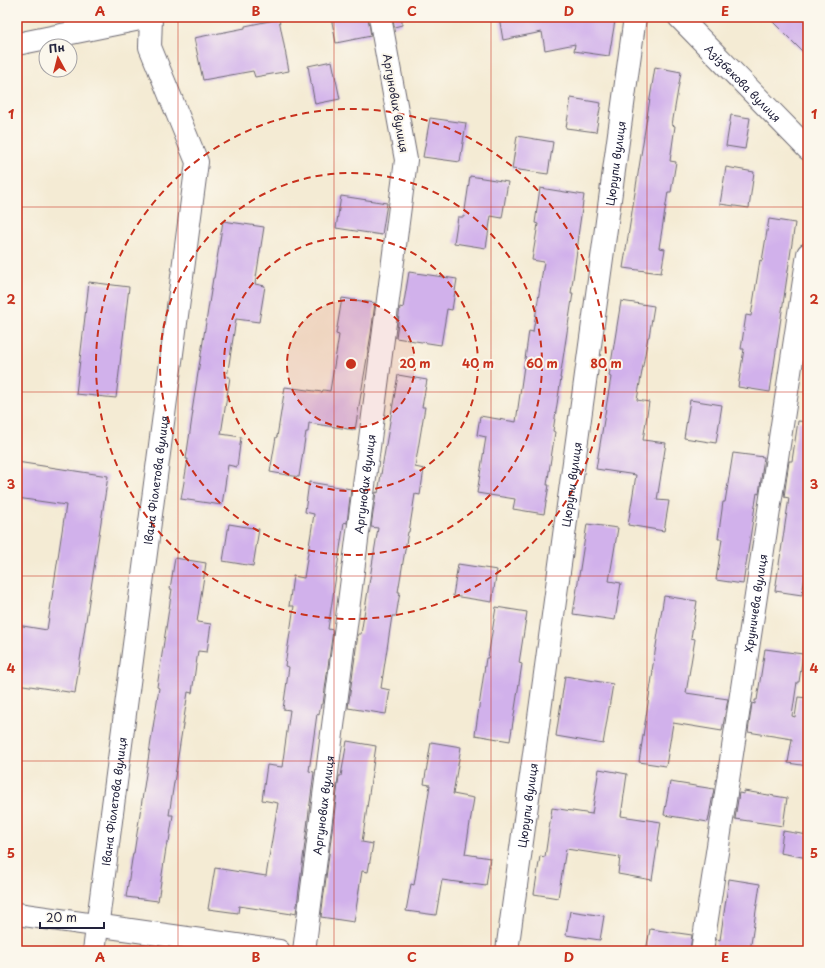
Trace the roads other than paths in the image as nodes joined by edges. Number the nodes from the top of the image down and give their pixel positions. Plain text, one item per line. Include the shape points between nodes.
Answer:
1 (151, 17) edge
2 (380, 17) edge
3 (635, 17) edge
4 (679, 17) edge
5 (17, 44) edge
6 (808, 149) edge
7 (808, 254) edge
8 (17, 914) edge
9 (98, 925) junction
10 (94, 951) edge
11 (279, 951) edge
12 (304, 951) edge
13 (507, 951) edge
14 (702, 951) edge

1 - 5 street
1 - 9 street, Івана Фіолетова вулиця via 150,47 196,162
2 - 12 street, Аргунових вулиця via 406,160
3 - 13 street, Цюрупи вулиця
4 - 6 street, Азізбекова вулиця
7 - 14 street, Хруничева вулиця
8 - 9 street
9 - 10 street, Івана Фіолетова вулиця
9 - 11 street

